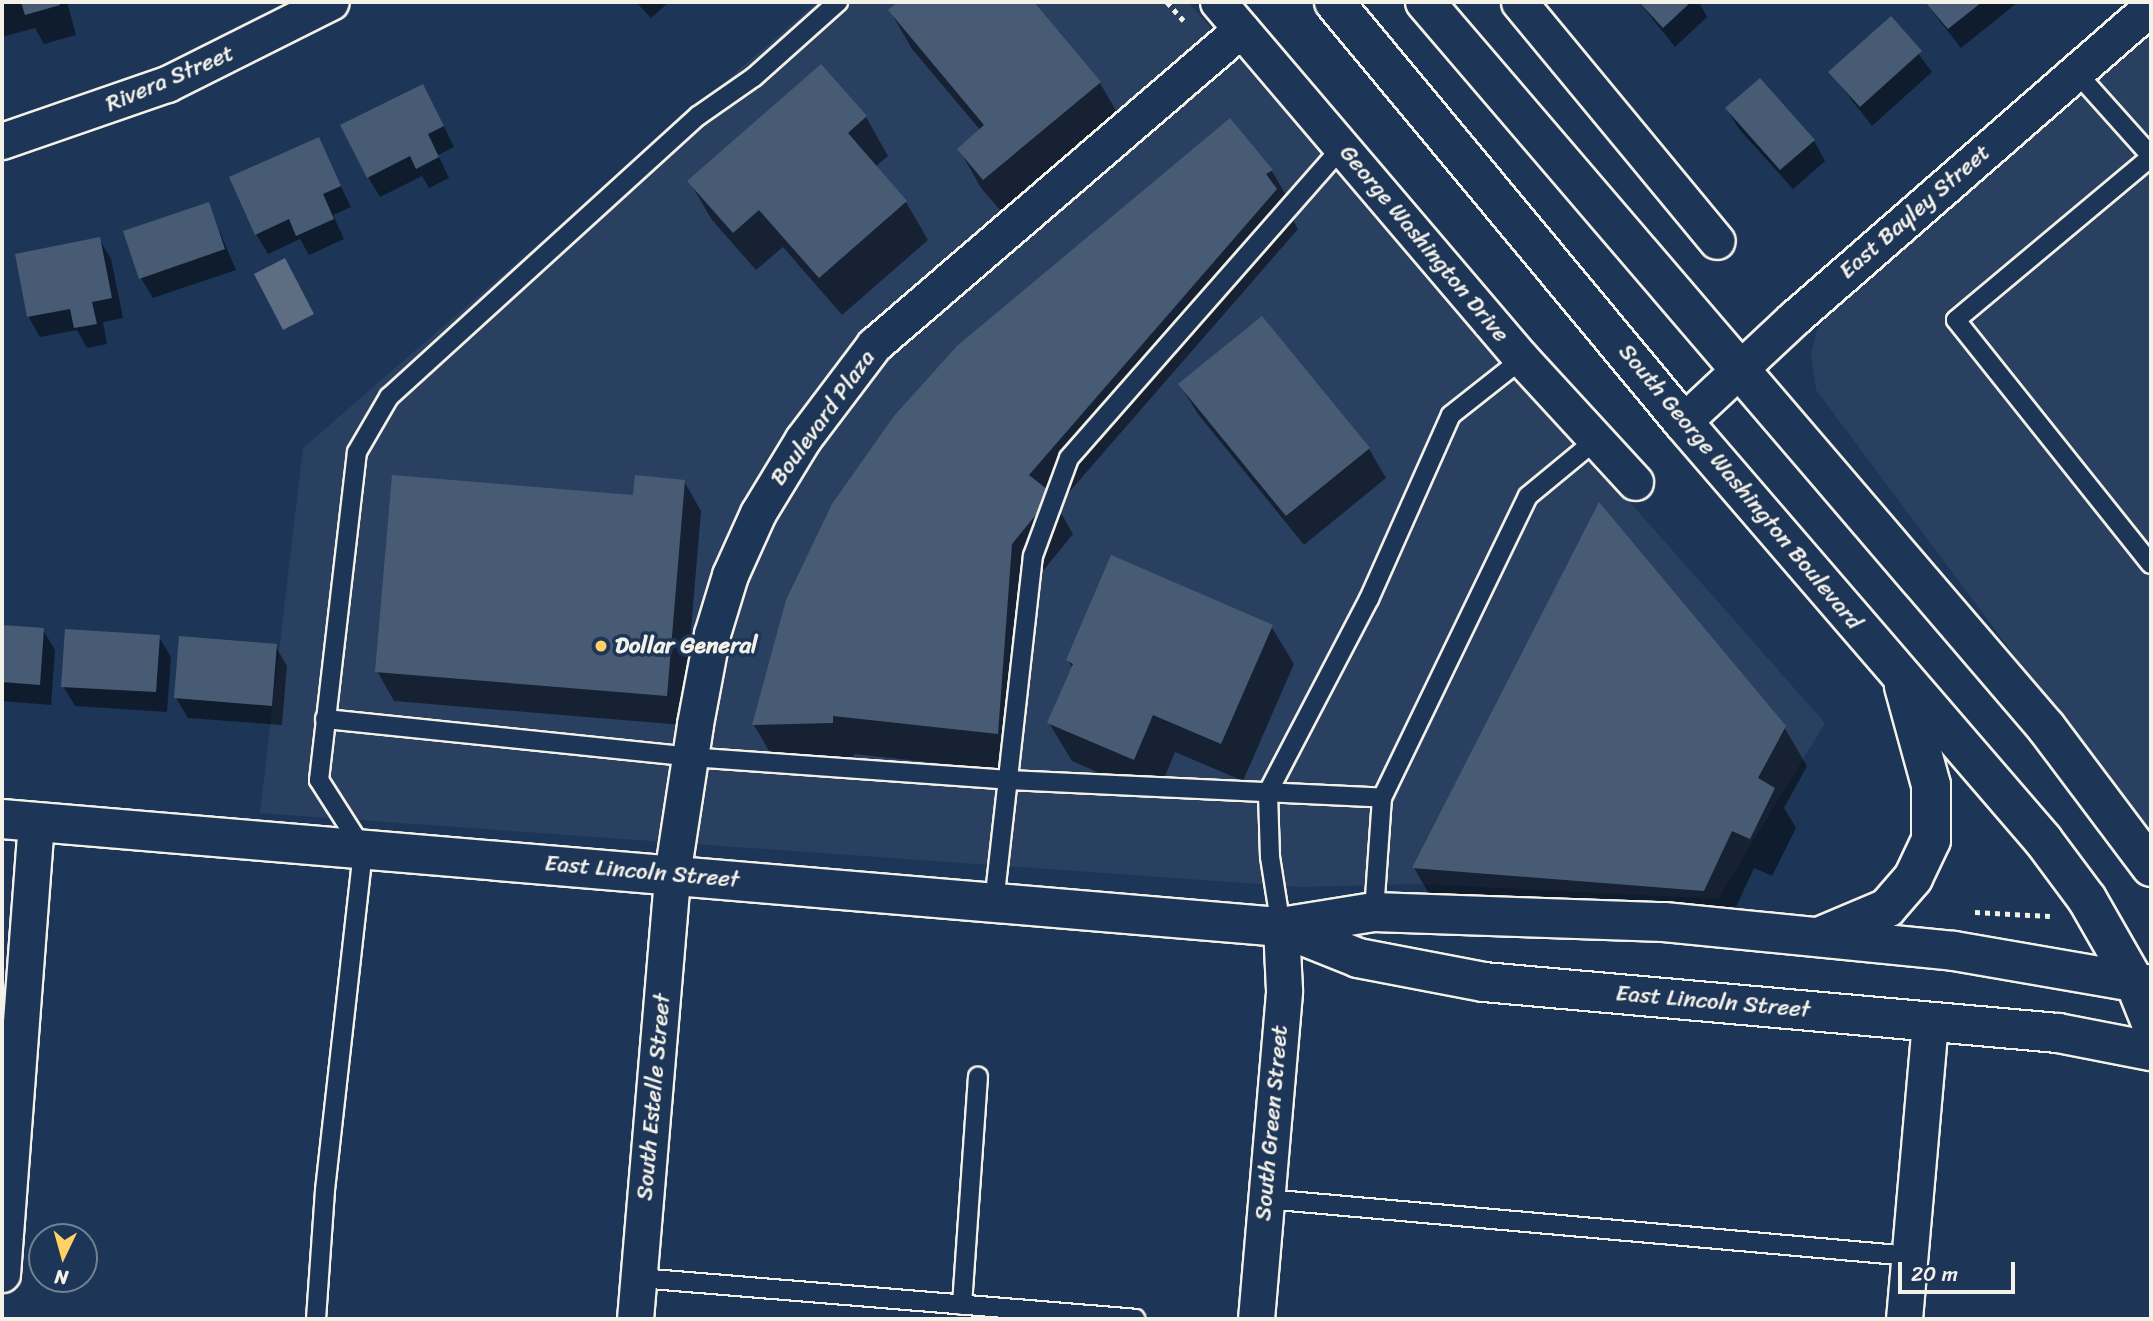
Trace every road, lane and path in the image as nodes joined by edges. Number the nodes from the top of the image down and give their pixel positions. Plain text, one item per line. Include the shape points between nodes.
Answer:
1 (331, 2) edge
2 (838, 2) edge
3 (1218, 2) edge
4 (1334, 2) edge
5 (1425, 2) edge
6 (1519, 2) edge
7 (2151, 7) edge
8 (1241, 29) junction
9 (2076, 72) junction
10 (2, 141) edge
11 (1342, 147) junction
12 (2151, 157) edge
13 (1717, 241) dead end
14 (1522, 359) junction
15 (1740, 368) junction
16 (1683, 422) junction
17 (1596, 440) junction
18 (1635, 482) dead end
19 (2151, 564) edge
20 (1900, 674) junction
21 (325, 719) junction
22 (690, 757) junction
23 (1007, 780) junction
24 (1268, 792) junction
25 (1382, 797) junction
26 (19, 820) edge
27 (363, 849) junction
28 (2151, 867) edge
29 (672, 875) junction
30 (994, 903) junction
31 (1374, 912) junction
32 (1969, 912) dead end
33 (2054, 916) dead end
34 (1281, 928) junction
35 (1817, 937) junction
36 (2143, 983) edge
37 (1930, 1022) junction
38 (2151, 1023) edge
39 (2151, 1052) edge
40 (978, 1077) dead end
41 (1266, 1199) junction
42 (1910, 1256) junction
43 (2, 1274) edge
44 (639, 1278) junction
45 (961, 1305) junction
46 (1010, 1314) edge
47 (316, 1319) edge
48 (635, 1319) edge
49 (1135, 1319) edge
50 (1256, 1319) edge
51 (1904, 1319) edge

1 - 10 street, Rivera Street via 167,84
2 - 21 lane via 754,76 698,116 389,397 357,452
3 - 8 street, George Washington Drive
4 - 16 street, South George Washington Boulevard
5 - 15 street
6 - 13 street
7 - 9 street, East Bayley Street
8 - 11 street, George Washington Drive
8 - 22 street, Boulevard Plaza via 874,345 841,385 758,513 730,575 712,634
9 - 12 lane
9 - 15 street, East Bayley Street
11 - 14 street, George Washington Drive
11 - 23 lane via 1069,457 1033,556
12 - 19 lane via 1956,320
14 - 17 street, George Washington Drive
14 - 24 lane via 1451,415 1369,599
15 - 16 street, East Bayley Street
15 - 28 street via 2046,727
16 - 20 street, South George Washington Boulevard
17 - 18 street, George Washington Drive
17 - 25 lane via 1528,496
20 - 35 street via 1931,785 1931,840 1913,878 1887,908
20 - 36 street, South George Washington Boulevard via 2043,841
21 - 22 lane
21 - 27 lane via 319,780
22 - 23 lane
22 - 29 street, Boulevard Plaza
23 - 24 lane
23 - 30 lane
24 - 25 lane
24 - 34 lane via 1270,857
25 - 31 lane
26 - 27 street, East Lincoln Street
26 - 43 street
27 - 29 street, East Lincoln Street
27 - 47 lane via 325,1189
29 - 30 street, East Lincoln Street
29 - 44 street, South Estelle Street
30 - 34 street, East Lincoln Street
31 - 34 street, East Lincoln Street
31 - 35 street, East Lincoln Street via 1664,922
32 - 33 path
34 - 37 street, East Lincoln Street via 1358,958 1484,982
34 - 41 street, South Green Street via 1284,990
35 - 36 street, East Lincoln Street via 1967,953
36 - 38 street, South George Washington Boulevard
37 - 39 street, East Lincoln Street via 2057,1033
37 - 42 street
40 - 45 lane
41 - 42 lane
41 - 50 street, South Green Street
42 - 51 street
44 - 45 lane
44 - 48 street, South Estelle Street
45 - 46 lane
46 - 49 lane

